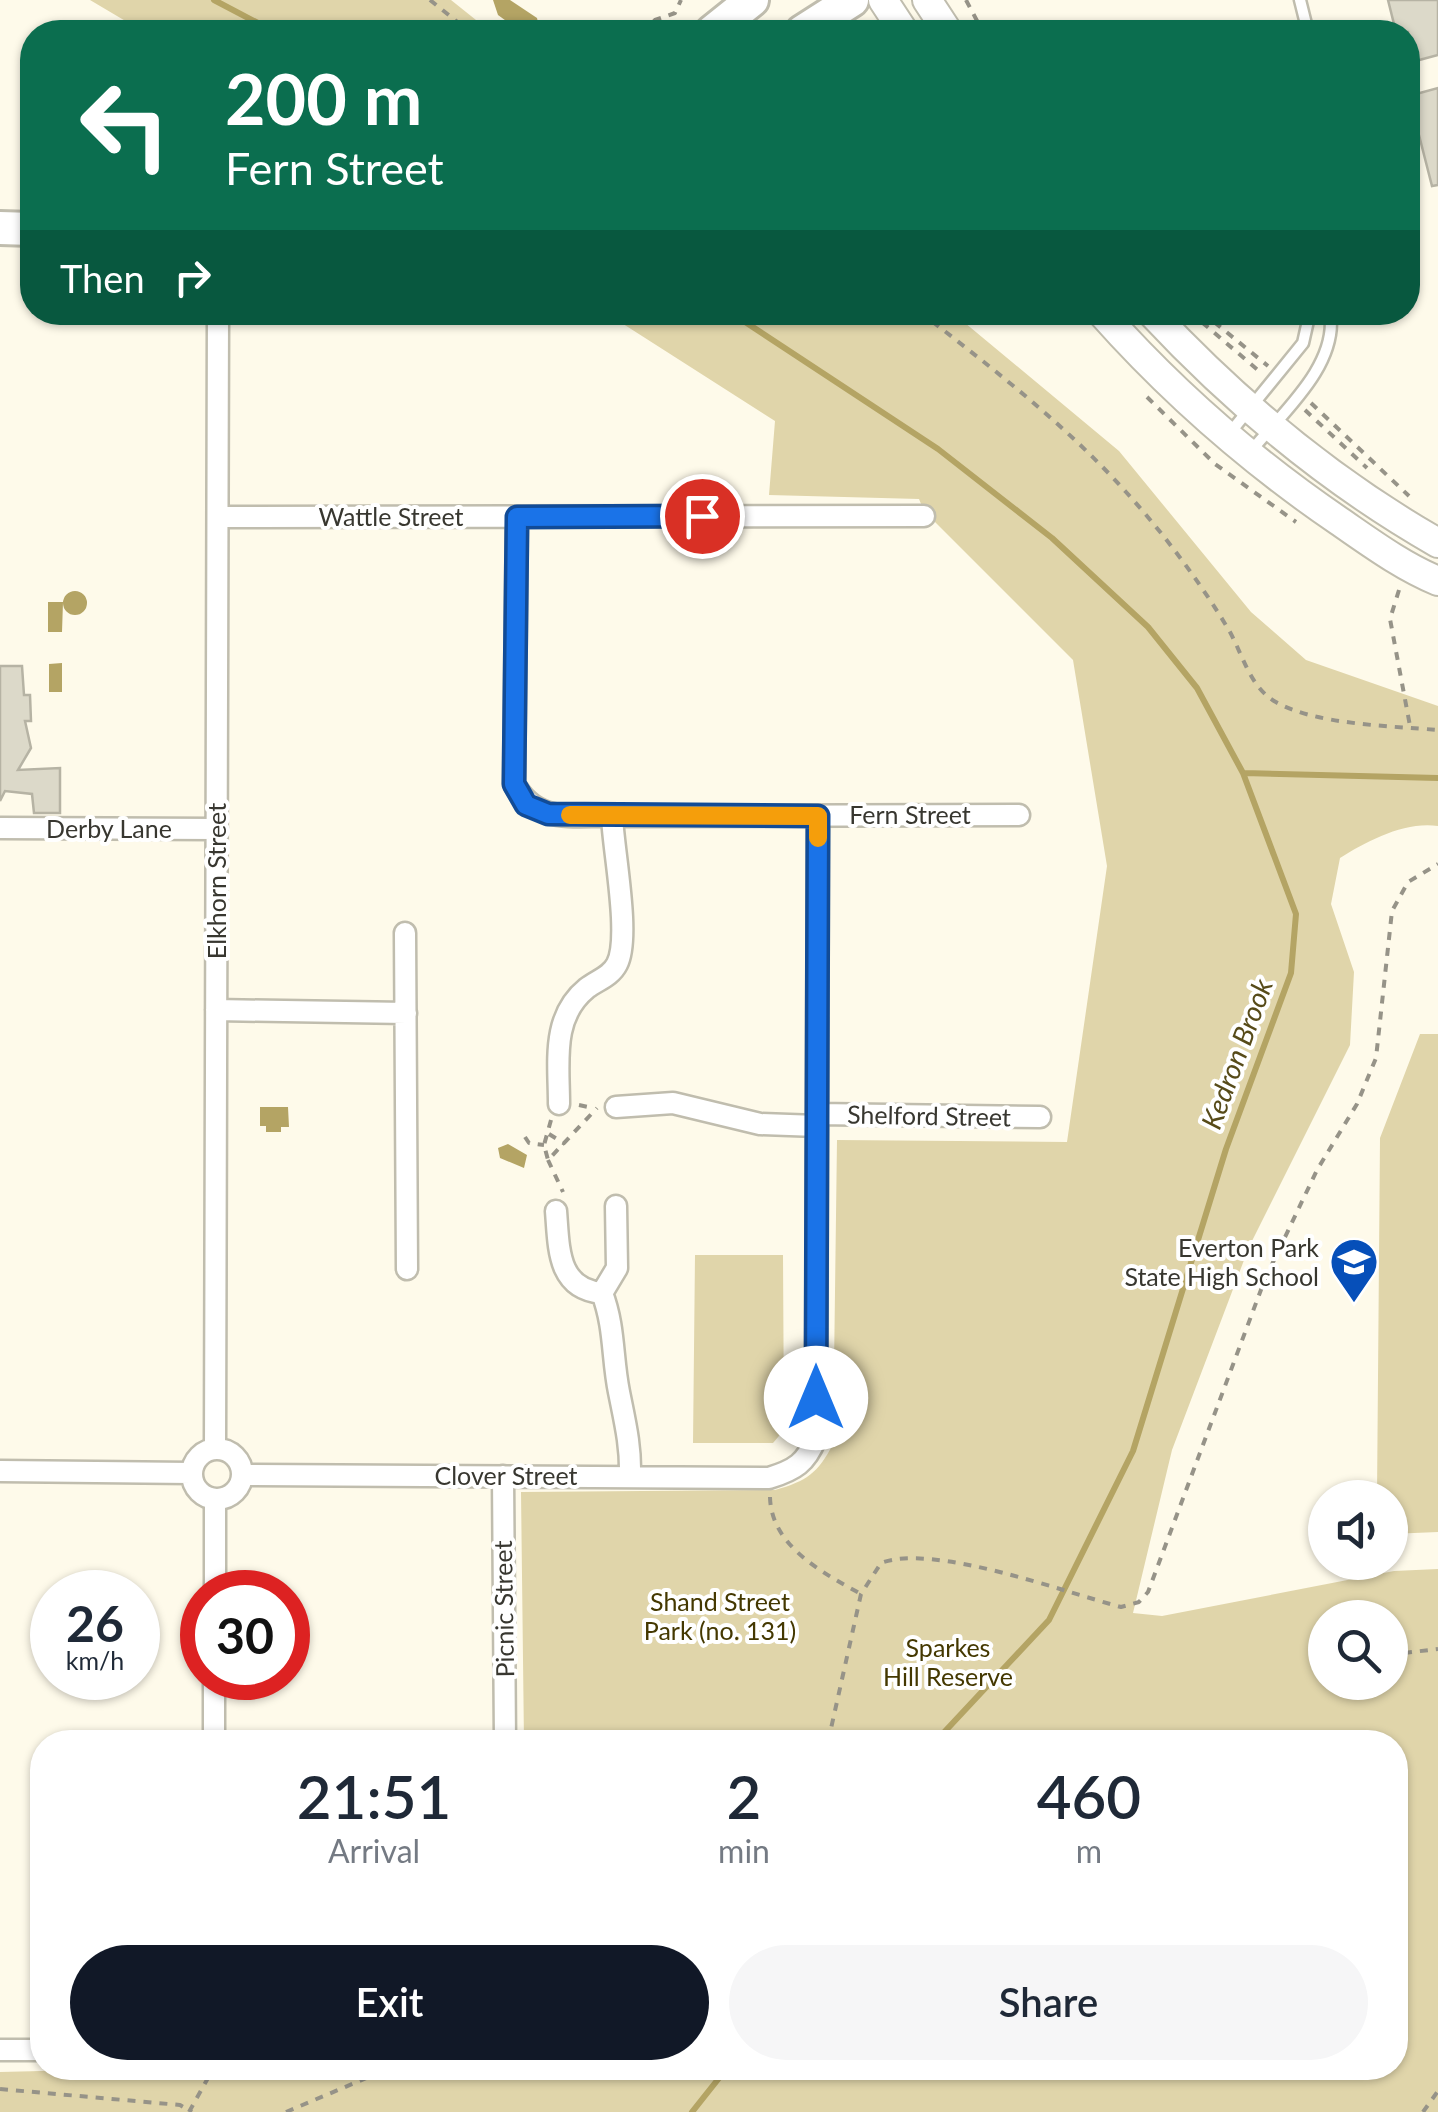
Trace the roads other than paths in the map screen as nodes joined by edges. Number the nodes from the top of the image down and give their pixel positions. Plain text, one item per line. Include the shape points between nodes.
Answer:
1 (752, 0) edge
2 (852, 0) edge
3 (727, 20) edge
4 (821, 20) edge
5 (218, 325) edge
6 (1114, 325) edge
7 (1165, 325) edge
8 (1307, 325) edge
9 (1332, 325) edge
10 (1261, 417) junction
11 (1237, 446) junction
12 (924, 516) dead end
13 (218, 517) junction
14 (517, 517) junction
15 (1438, 543) edge
16 (1438, 581) edge
17 (1019, 815) dead end
18 (612, 816) junction
19 (818, 816) junction
20 (0, 828) edge
21 (217, 829) junction
22 (405, 934) dead end
23 (216, 1010) junction
24 (406, 1013) junction
25 (559, 1104) road end
26 (616, 1107) road end
27 (1040, 1117) dead end
28 (817, 1120) junction
29 (616, 1206) dead end
30 (556, 1212) road end
31 (407, 1269) dead end
32 (602, 1293) junction
33 (215, 1449) junction
34 (0, 1471) edge
35 (191, 1473) junction
36 (242, 1475) junction
37 (502, 1476) junction
38 (630, 1477) junction
39 (214, 1500) junction
40 (214, 1570) edge
41 (214, 1700) edge
42 (214, 1730) edge
43 (505, 1730) edge
44 (0, 2050) edge
45 (30, 2050) edge

1 - 3 highway
2 - 4 highway
5 - 13 street, Elkhorn Street
6 - 11 main road
7 - 10 main road
8 - 10 lane
9 - 10 lane via 1323,360
10 - 11 lane
10 - 11 lane
10 - 15 main road via 1367,499
11 - 16 main road via 1394,559
12 - 14 street, Wattle Street
13 - 14 street, Wattle Street
13 - 21 street, Elkhorn Street
14 - 18 street, Fern Street via 514,784 526,805 548,814
17 - 19 street, Fern Street
18 - 19 street, Fern Street
18 - 25 street via 621,951 618,964 586,988 560,1025
19 - 28 street
20 - 21 street, Derby Lane
21 - 23 street, Elkhorn Street
22 - 24 street
23 - 24 street
23 - 33 street, Elkhorn Street
24 - 31 street
26 - 28 street, Shelford Street via 674,1103 760,1124
27 - 28 street, Shelford Street
28 - 38 street, Clover Street via 816,1438 808,1458 794,1471 769,1478
29 - 32 street via 617,1268
30 - 32 street via 570,1282
32 - 38 street via 614,1325
33 - 35 street via 196,1459
33 - 36 street via 234,1456
34 - 35 street
35 - 39 street via 200,1494
36 - 37 street, Clover Street
36 - 39 street via 236,1490
37 - 38 street, Clover Street
37 - 43 street, Picnic Street
39 - 40 street
41 - 42 street
44 - 45 street

